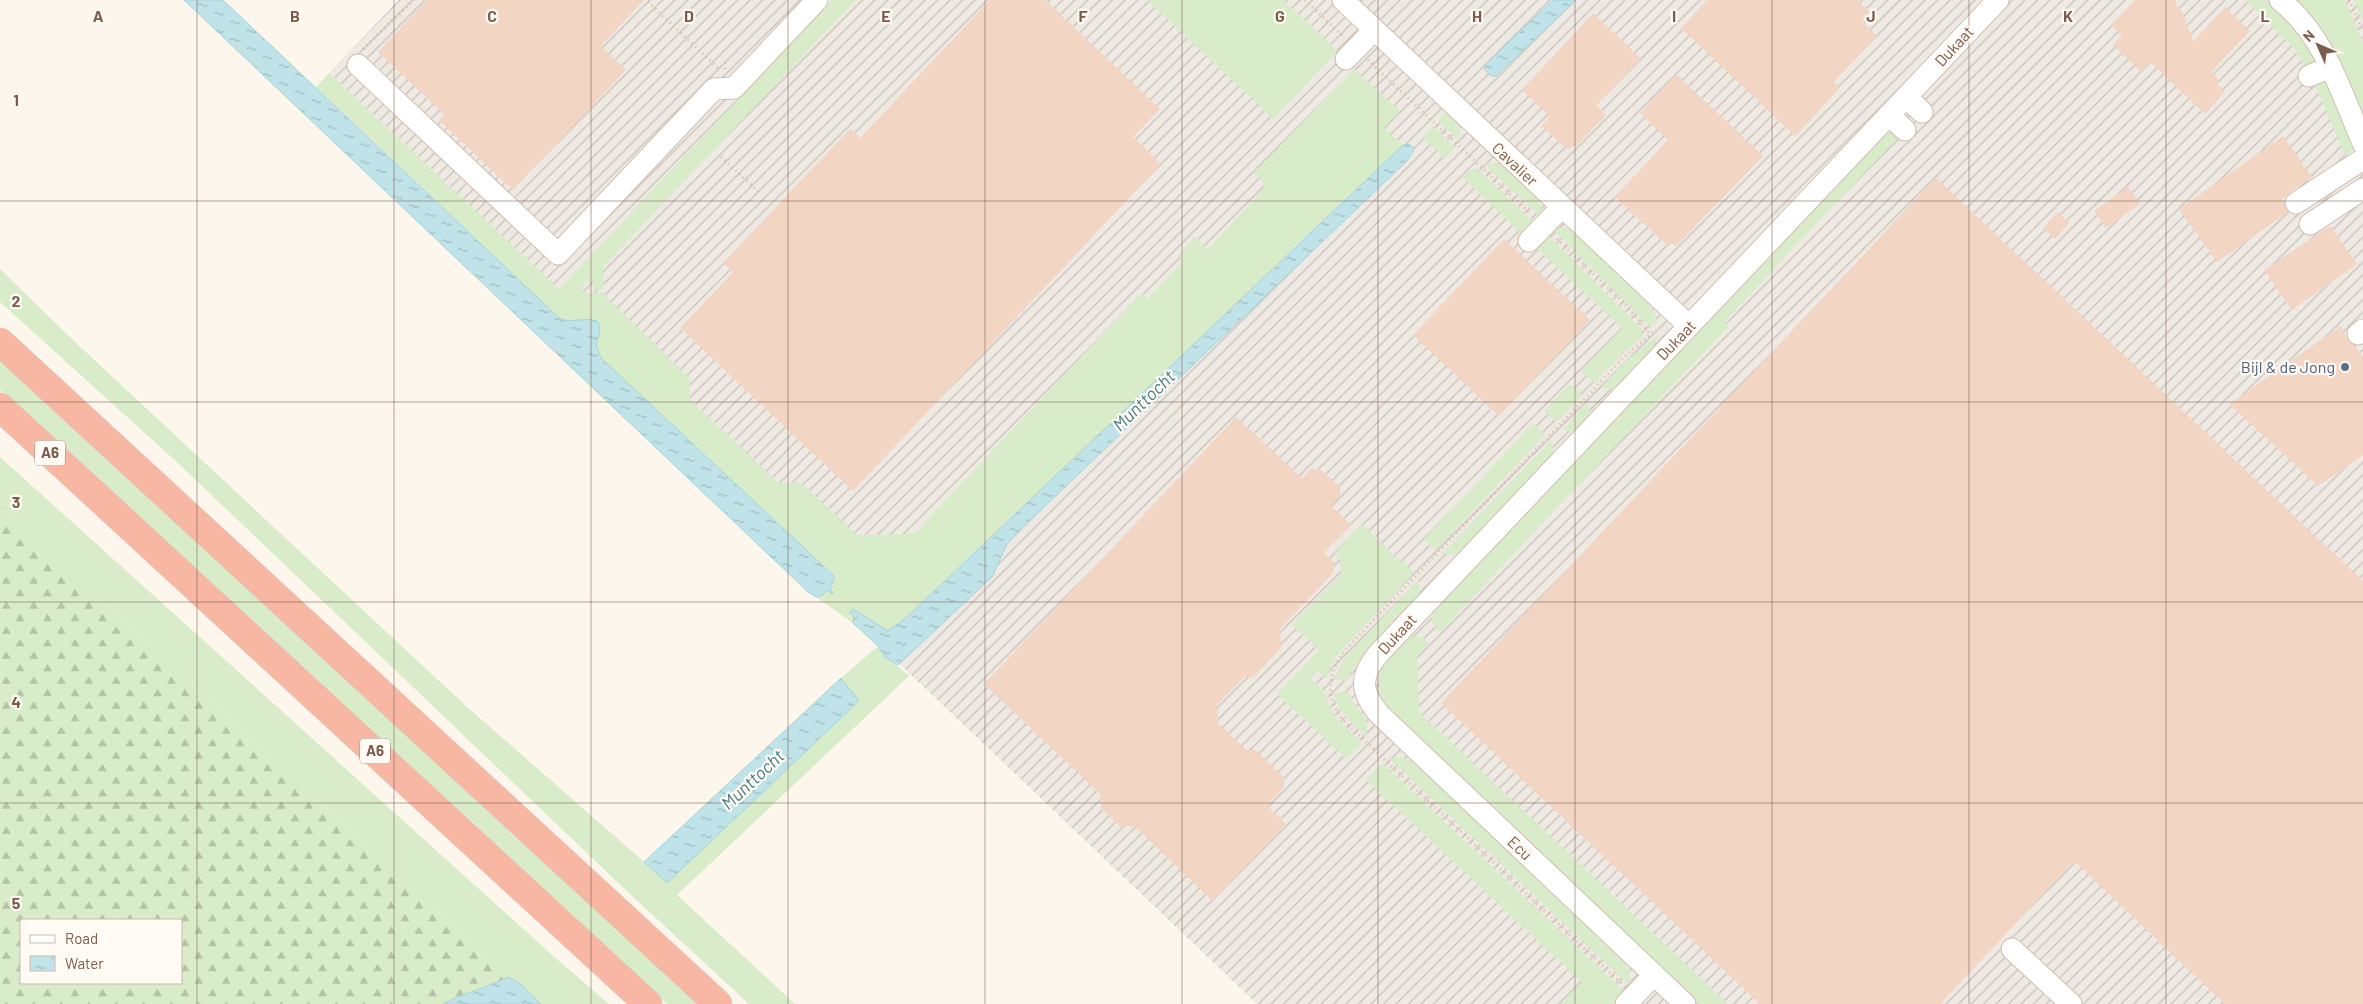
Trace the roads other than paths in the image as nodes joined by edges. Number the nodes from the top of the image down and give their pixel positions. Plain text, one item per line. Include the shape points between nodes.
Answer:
1 (817, 0) edge
2 (1343, 0) edge
3 (1998, 0) edge
4 (2280, 0) edge
5 (1374, 30) junction
6 (1351, 54) road end
7 (357, 61) road end
8 (2331, 67) junction
9 (2309, 76) dead end
10 (1906, 97) junction
11 (1922, 112) dead end
12 (1889, 115) junction
13 (1905, 130) dead end
14 (2363, 143) edge
15 (2363, 159) edge
16 (2363, 189) edge
17 (2296, 203) dead end
18 (1562, 208) junction
19 (2310, 224) dead end
20 (1529, 241) dead end
21 (1689, 326) junction
22 (0, 342) edge
23 (0, 407) edge
24 (0, 421) edge
25 (101, 498) junction
26 (1363, 685) joint
27 (2012, 949) dead end
28 (1654, 975) junction
29 (1626, 996) edge
30 (648, 1004) edge
31 (718, 1004) edge
32 (1685, 1004) edge
33 (2071, 1004) edge

1 - 7 street via 734,88 714,89 558,254
2 - 5 street, Cavalier
3 - 10 street, Dukaat
4 - 8 street via 2314,35
5 - 6 street
5 - 18 street, Cavalier
8 - 9 street
8 - 14 street
10 - 11 street
10 - 12 street, Dukaat
12 - 13 street
12 - 21 street, Dukaat
15 - 17 street
16 - 19 street
18 - 20 street
18 - 21 street, Cavalier
21 - 26 street, Dukaat via 1380,652 1366,672
22 - 31 highway
23 - 25 highway, A6
24 - 25 highway, A6
25 - 30 highway, A6
26 - 28 street, Ecu via 1370,704 1379,714
27 - 33 street
28 - 29 street
28 - 32 street, Ecu

